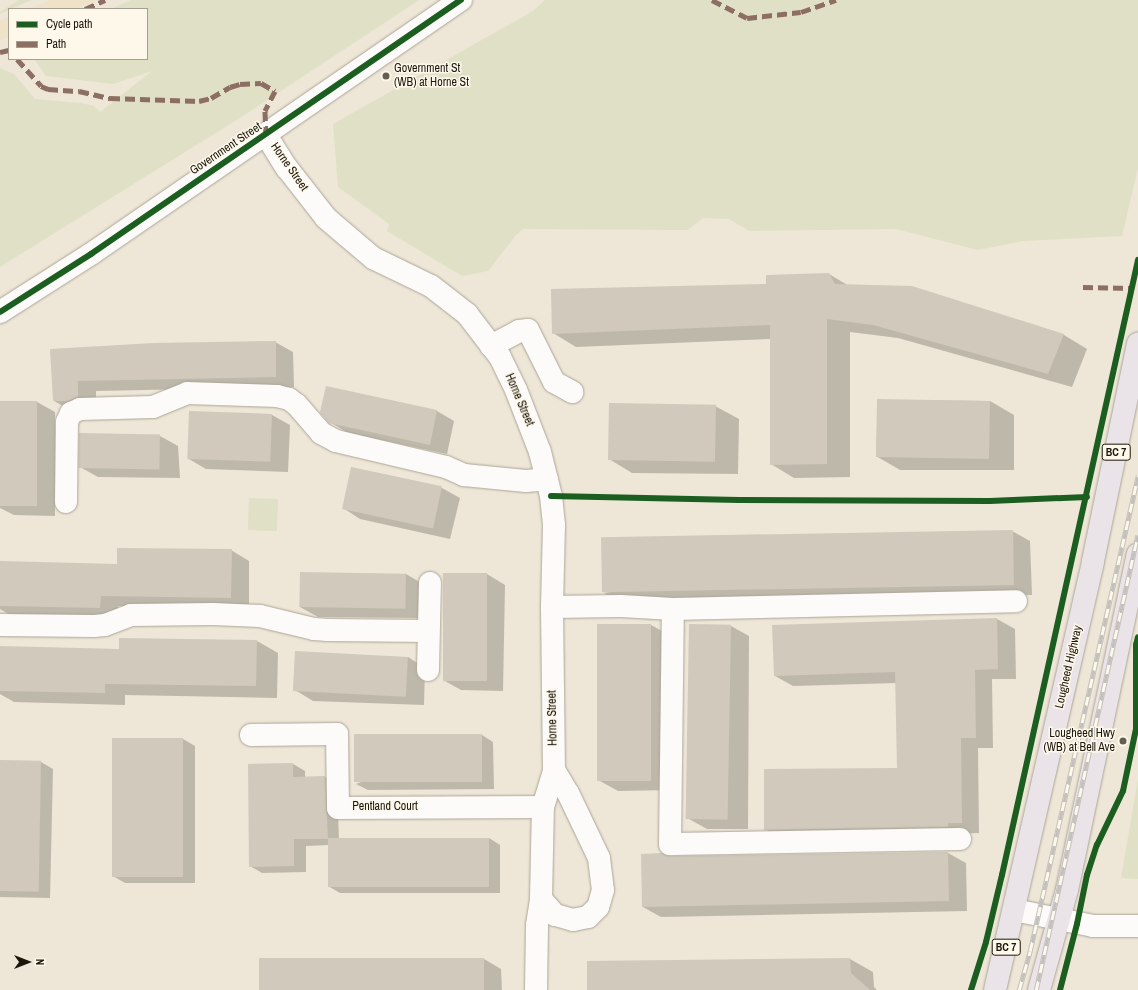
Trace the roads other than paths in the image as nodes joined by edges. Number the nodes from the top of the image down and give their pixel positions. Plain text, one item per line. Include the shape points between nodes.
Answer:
1 (461, 0) edge
2 (266, 135) junction
3 (0, 312) edge
4 (1138, 344) edge
5 (491, 346) junction
6 (572, 392) dead end
7 (547, 479) junction
8 (66, 502) dead end
9 (1138, 554) edge
10 (430, 583) dead end
11 (1016, 601) dead end
12 (552, 606) junction
13 (673, 609) junction
14 (0, 625) edge
15 (428, 631) junction
16 (428, 670) dead end
17 (252, 735) dead end
18 (554, 770) junction
19 (542, 807) junction
20 (960, 839) dead end
21 (542, 899) junction
22 (1014, 910) junction
23 (1058, 919) junction
24 (1138, 926) edge
25 (536, 990) edge
26 (995, 990) edge
27 (1039, 990) edge

1 - 2 street, Government Street
2 - 3 street, Government Street via 91,254
2 - 5 street, Horne Street via 287,168 326,218 373,258 431,286 467,314
4 - 22 main road, Lougheed Highway / BC 7 via 1093,561
5 - 6 street via 519,331 528,330 554,382
5 - 7 street, Horne Street via 500,357 516,390
7 - 8 street via 526,481 464,475 446,467 336,441 321,433 297,405 289,399 277,396 186,393 153,408 80,409 71,413 67,422
7 - 12 street, Horne Street via 554,525
9 - 23 main road via 1067,890
10 - 15 street
11 - 13 street
12 - 13 street
12 - 18 street, Horne Street
13 - 20 street via 670,844
14 - 15 street via 94,626 105,625 131,615 198,614 260,616 328,630
15 - 16 street
17 - 19 street, Pentland Court via 337,734 338,808
18 - 19 street, Horne Street
18 - 21 street via 599,858 603,890 598,907 588,917 573,920 555,915
19 - 21 street, Horne Street
21 - 25 street, Horne Street via 537,925
22 - 23 street
22 - 26 main road, Lougheed Highway / BC 7
23 - 24 street via 1098,926
23 - 27 main road

